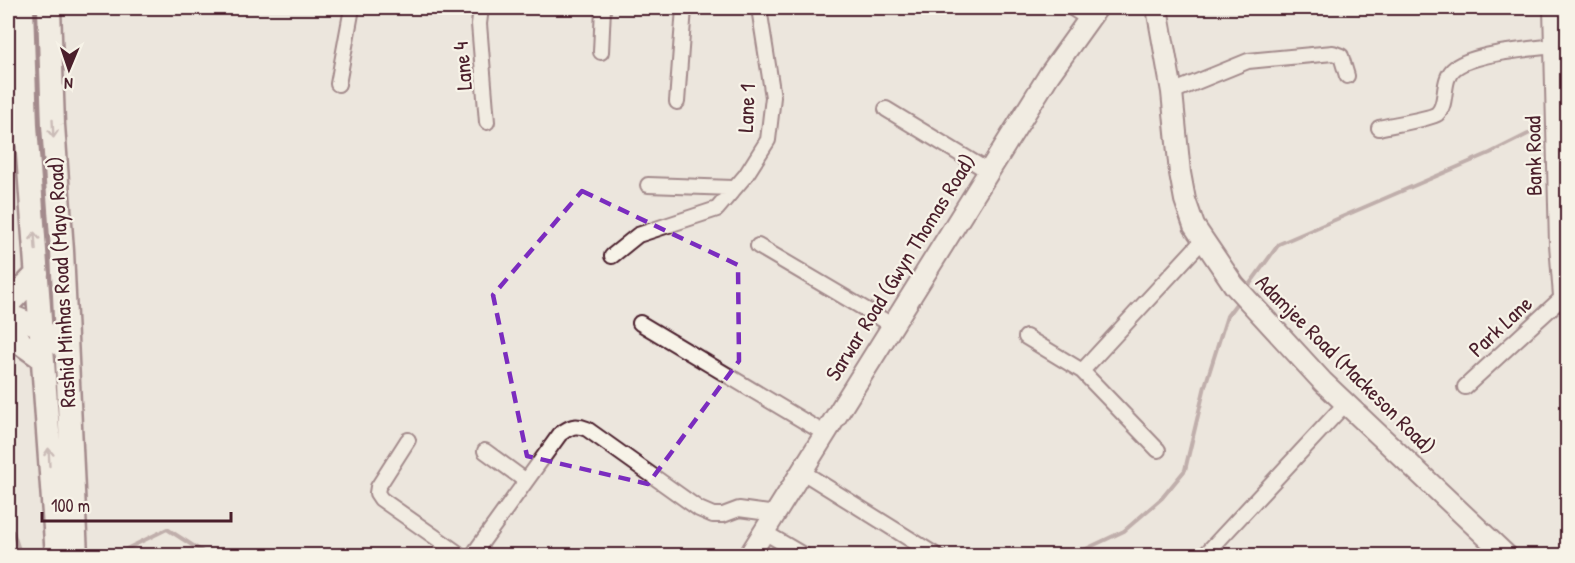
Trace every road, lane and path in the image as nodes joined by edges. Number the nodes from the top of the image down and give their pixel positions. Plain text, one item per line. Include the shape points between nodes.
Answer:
1 (22, 8) edge
2 (49, 8) edge
3 (352, 8) edge
4 (481, 8) edge
5 (603, 8) edge
6 (684, 8) edge
7 (759, 8) edge
8 (1072, 8) edge
9 (1157, 8) edge
10 (1554, 8) edge
11 (1093, 13) edge
12 (1555, 46) junction
13 (601, 52) dead end
14 (1347, 76) dead end
15 (338, 84) dead end
16 (16, 86) edge
17 (1172, 92) junction
18 (677, 102) dead end
19 (886, 109) dead end
20 (487, 122) dead end
21 (1378, 128) dead end
22 (988, 171) junction
23 (648, 185) dead end
24 (733, 188) junction
25 (1203, 240) junction
26 (758, 246) dead end
27 (612, 256) dead end
28 (37, 274) junction
29 (1566, 300) edge
30 (8, 304) edge
31 (8, 314) edge
32 (8, 322) edge
33 (640, 323) dead end
34 (892, 325) junction
35 (40, 327) junction
36 (1026, 337) dead end
37 (65, 350) junction
38 (42, 358) junction
39 (1082, 370) junction
40 (1465, 387) dead end
41 (1346, 403) junction
42 (824, 433) junction
43 (408, 441) dead end
44 (1158, 450) dead end
45 (485, 451) dead end
46 (801, 471) junction
47 (526, 481) junction
48 (776, 514) junction
49 (764, 532) junction
50 (66, 545) edge
51 (462, 555) edge
52 (472, 555) edge
53 (749, 555) edge
54 (805, 555) edge
55 (937, 555) edge
56 (1204, 555) edge
57 (1507, 555) edge

1 - 16 main road, Rashid Minhas Road (Mayo Road)
2 -> 37 main road, Rashid Minhas Road (Mayo Road)
3 - 15 street
4 - 20 street, Lane 4
5 - 13 street
6 - 18 street
7 - 24 street, Lane 1 via 773,97 768,140
8 - 11 street
9 - 17 street, Adamjee Road (Mackeson Road)
10 - 12 street, Bank Road
11 - 22 street, Sarwar Road (Gwyn Thomas Road) via 1048,75
12 - 21 street via 1464,62 1453,69 1445,86 1443,107 1436,115
12 - 29 street, Bank Road via 1560,244
14 - 17 street via 1341,56 1333,53 1248,61
28 -> 16 main road, Rashid Minhas Road (Mayo Road)
17 - 25 street, Adamjee Road (Mackeson Road) via 1185,200
19 - 22 street
22 - 34 street, Sarwar Road (Gwyn Thomas Road)
23 - 24 street
24 - 27 street, Lane 1 via 717,208 638,235
25 - 39 street
25 - 41 street, Adamjee Road (Mackeson Road) via 1233,285
26 - 34 street
28 - 30 main road
28 - 35 main road, Rashid Minhas Road (Mayo Road)
29 - 40 street, Park Lane
31 - 35 street
32 - 38 main road via 22,344
33 - 42 street
34 - 42 street, Sarwar Road (Gwyn Thomas Road)
35 - 37 street
35 - 38 main road, Rashid Minhas Road (Mayo Road)
36 - 39 street
37 - 50 main road, Rashid Minhas Road (Mayo Road)
50 -> 38 main road, Rashid Minhas Road (Mayo Road)
39 - 44 street
41 - 56 street
41 - 57 street, Adamjee Road (Mackeson Road)
42 - 46 street, Sarwar Road (Gwyn Thomas Road)
43 - 51 street via 377,493
45 - 47 street
46 - 48 street, Sarwar Road (Gwyn Thomas Road)
46 - 55 street
47 - 48 street via 560,434 579,426 706,512 723,515 739,509
47 - 52 street
48 - 49 street, Sarwar Road (Gwyn Thomas Road)
49 - 53 street, Sarwar Road (Gwyn Thomas Road)
49 - 54 street

